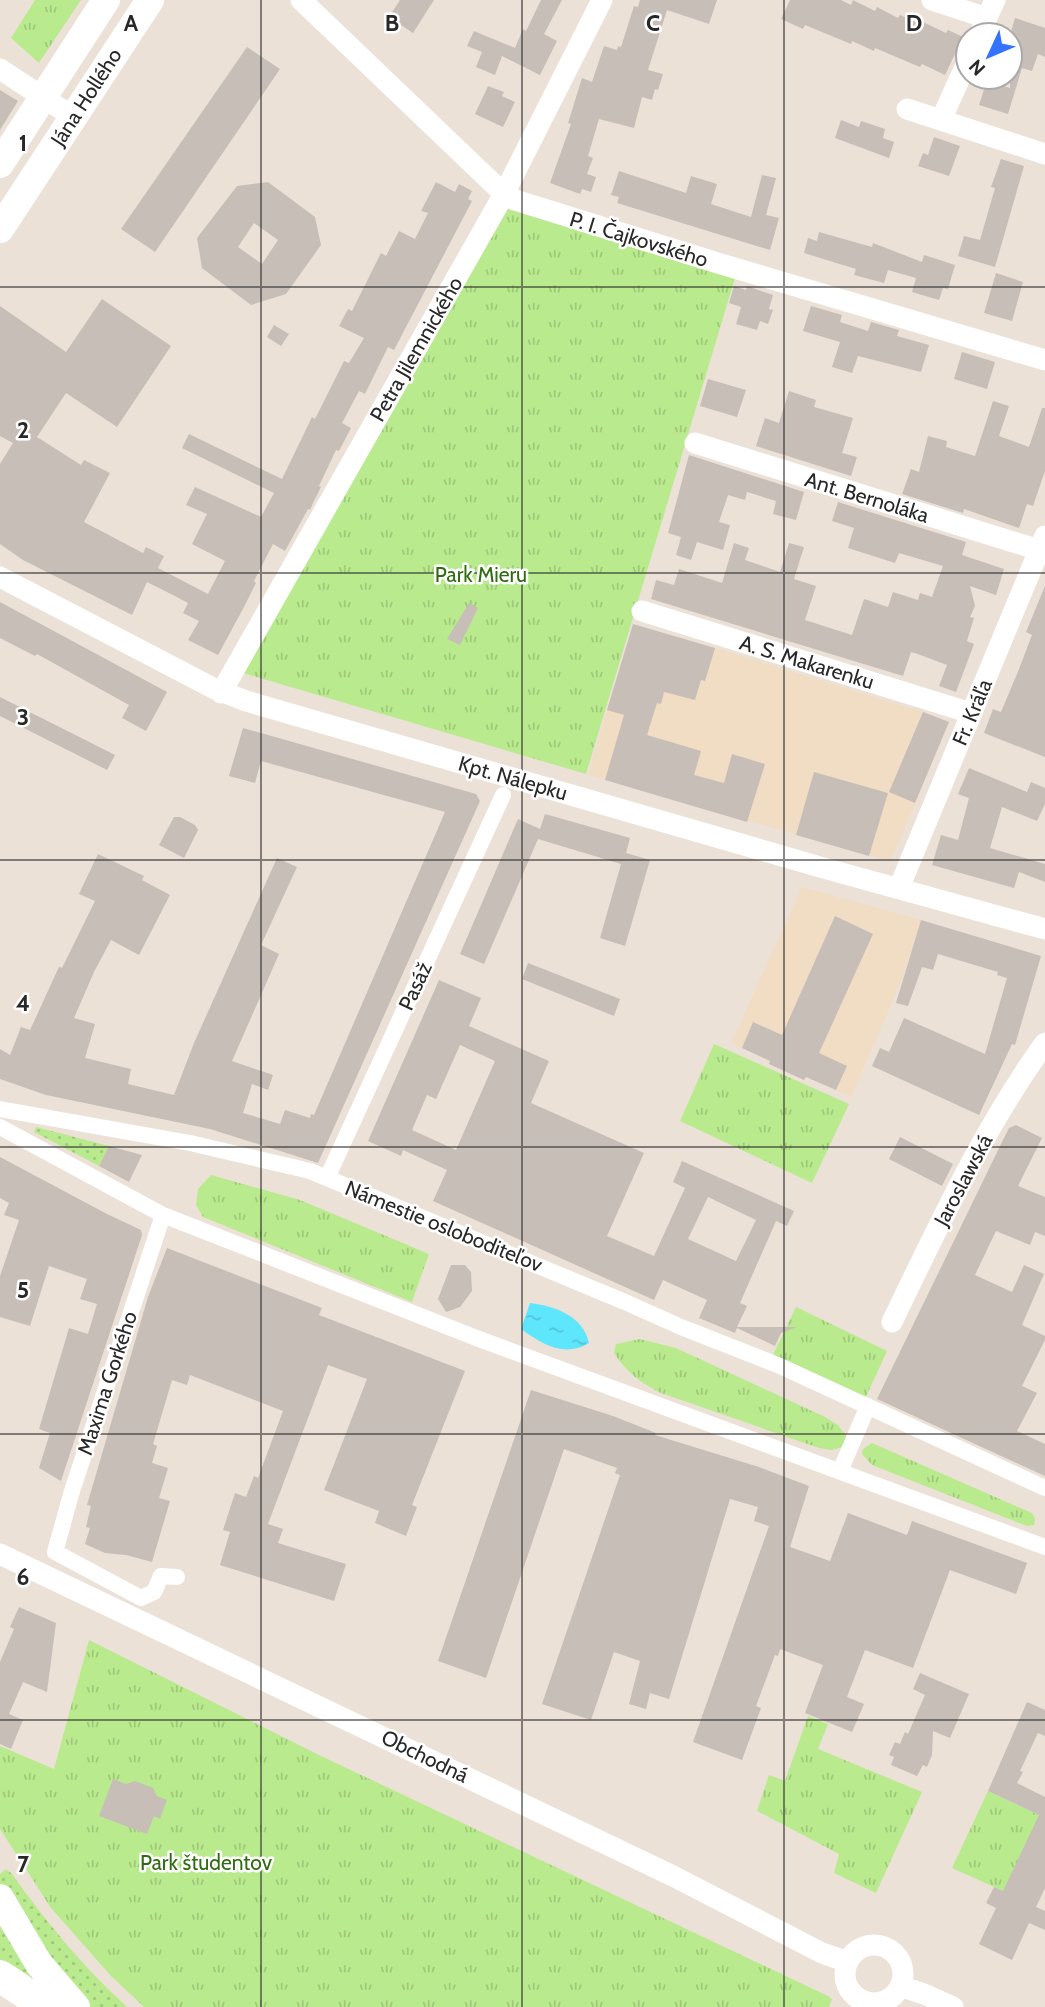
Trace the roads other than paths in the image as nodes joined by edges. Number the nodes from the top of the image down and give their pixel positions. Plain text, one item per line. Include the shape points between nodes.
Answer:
1 (106, 0) edge
2 (150, 0) edge
3 (301, 0) edge
4 (602, 0) edge
5 (932, 0) edge
6 (987, 18) edge
7 (0, 69) edge
8 (954, 91) edge
9 (43, 96) junction
10 (908, 109) dead end
11 (73, 117) junction
12 (941, 120) junction
13 (1045, 154) edge
14 (0, 164) edge
15 (504, 194) junction
16 (4, 215) edge
17 (1045, 360) edge
18 (695, 443) dead end
19 (1042, 543) edge
20 (0, 577) edge
21 (642, 611) dead end
22 (221, 693) junction
23 (971, 713) junction
24 (503, 794) dead end
25 (898, 888) junction
26 (1045, 929) edge
27 (1045, 1043) edge
28 (0, 1110) edge
29 (0, 1127) edge
30 (327, 1178) junction
31 (163, 1215) junction
32 (892, 1322) dead end
33 (868, 1406) junction
34 (840, 1471) junction
35 (1045, 1488) edge
36 (1045, 1547) edge
37 (0, 1554) edge
38 (177, 1577) dead end
39 (0, 1898) edge
40 (848, 1962) junction
41 (0, 1976) edge
42 (900, 1986) junction
43 (861, 2004) edge
44 (47, 2007) edge
45 (76, 2007) edge
46 (954, 2007) edge

1 - 9 street, Jána Hollého
2 - 11 street, Jána Hollého
3 - 15 street, P. I. Čajkovského
4 - 15 street, Petra Jilemnického
5 - 6 street
7 - 9 street
8 - 12 street
9 - 11 street
9 - 14 street, Jána Hollého
10 - 12 street
11 - 16 street, Jána Hollého
12 - 13 street
15 - 17 street, P. I. Čajkovského
15 - 22 street, Petra Jilemnického
18 - 19 street, Ant. Bernoláka
19 - 23 street, Fr. Kráľa
20 - 22 street, Kpt. Nálepku
21 - 23 street, A. S. Makarenku
22 - 25 street, Kpt. Nálepku
23 - 25 street, Fr. Kráľa
24 - 30 street, Pasáž
25 - 26 street, Kpt. Nálepku
27 - 32 street, Jaroslawská via 976,1153
28 - 30 street, Námestie osloboditeľov via 190,1143
29 - 31 street
30 - 33 street, Námestie osloboditeľov
31 - 34 street via 479,1339
31 - 38 street, Maxima Gorkého via 55,1552 141,1598 154,1592 161,1576
33 - 34 street
33 - 35 street, Námestie osloboditeľov
34 - 36 street
37 - 40 street, Obchodná
39 - 45 street via 39,1964
40 - 42 street via 868,1946 887,1949 901,1965
40 - 43 street via 848,1987
41 - 44 main road
42 - 43 street via 884,2001
42 - 46 street

